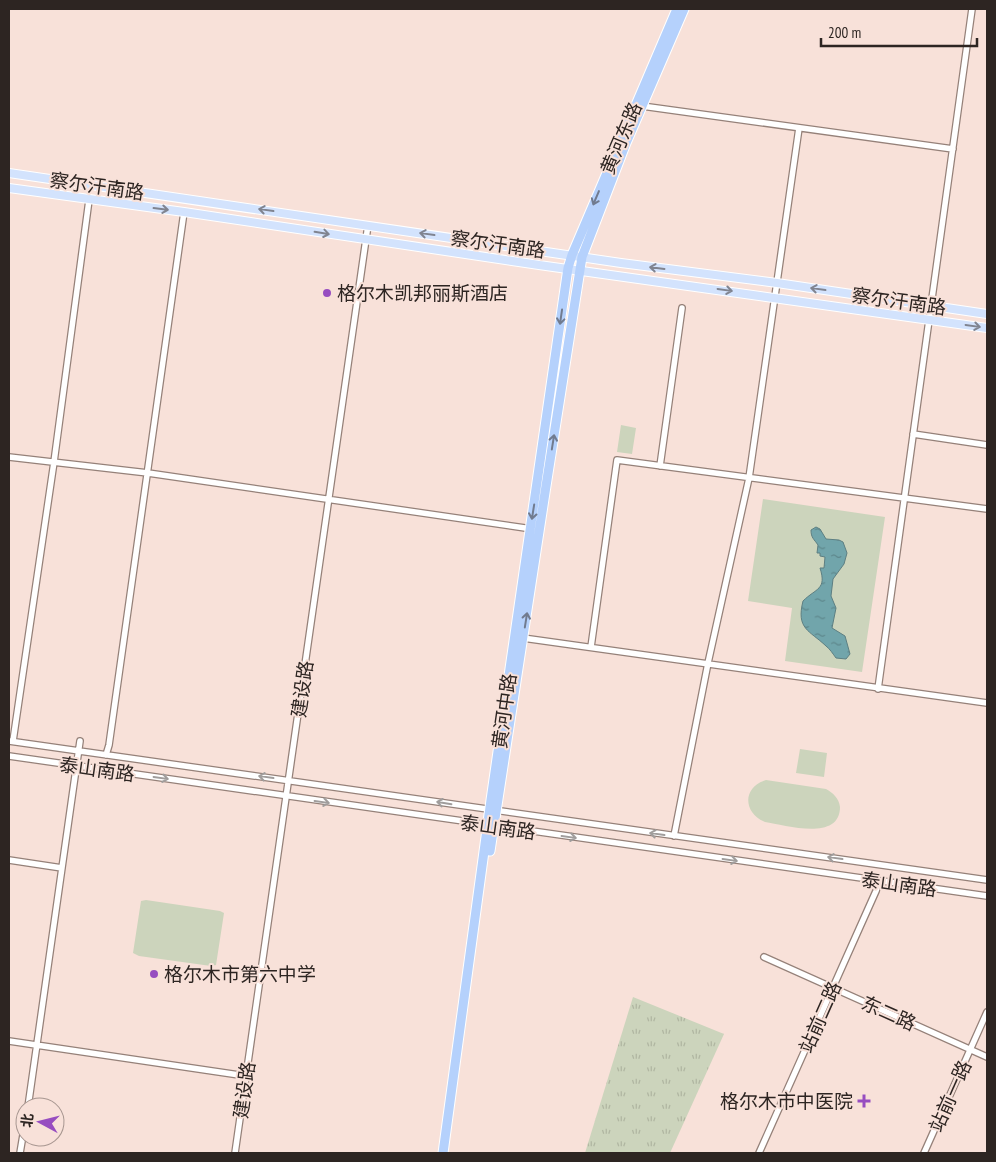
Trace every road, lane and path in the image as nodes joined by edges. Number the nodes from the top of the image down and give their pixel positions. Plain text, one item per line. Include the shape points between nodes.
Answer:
1 (677, 9) edge
2 (684, 9) edge
3 (972, 9) edge
4 (642, 106) junction
5 (799, 128) junction
6 (953, 149) junction
7 (9, 173) edge
8 (9, 188) edge
9 (89, 200) junction
10 (184, 212) junction
11 (368, 225) junction
12 (366, 240) junction
13 (572, 255) junction
14 (582, 257) junction
15 (621, 263) junction
16 (568, 268) junction
17 (581, 270) junction
18 (619, 275) junction
19 (777, 283) junction
20 (775, 297) junction
21 (931, 305) junction
22 (682, 308) dead end
23 (987, 314) edge
24 (929, 319) junction
25 (987, 328) edge
26 (913, 434) junction
27 (987, 445) edge
28 (9, 457) edge
29 (54, 462) junction
30 (660, 466) junction
31 (148, 473) junction
32 (749, 478) junction
33 (904, 498) junction
34 (328, 500) junction
35 (987, 509) edge
36 (535, 530) junction
37 (523, 638) junction
38 (591, 648) junction
39 (708, 663) junction
40 (878, 689) junction
41 (987, 704) edge
42 (11, 741) edge
43 (80, 741) dead end
44 (79, 751) junction
45 (106, 755) junction
46 (9, 756) edge
47 (77, 766) junction
48 (288, 780) junction
49 (285, 796) junction
50 (493, 811) junction
51 (491, 826) junction
52 (674, 836) junction
53 (9, 860) edge
54 (62, 868) junction
55 (987, 880) edge
56 (879, 881) junction
57 (987, 896) edge
58 (764, 957) dead end
59 (833, 988) junction
60 (987, 1012) edge
61 (9, 1042) edge
62 (38, 1045) junction
63 (971, 1049) junction
64 (987, 1057) edge
65 (246, 1076) junction
66 (30, 1097) edge
67 (235, 1153) edge
68 (445, 1153) edge
69 (759, 1153) edge
70 (924, 1153) edge

1 -> 13 highway, 黄河东路
2 - 4 highway, 黄河东路
3 - 6 street
4 - 5 street
4 - 14 highway, 黄河东路
5 - 6 street
5 - 19 street
6 - 21 street
11 -> 7 main road, 察尔汗南路
8 - 9 main road, 察尔汗南路
9 -> 10 main road, 察尔汗南路
9 - 29 street
10 -> 12 main road, 察尔汗南路
10 - 31 street
11 - 12 street, 建设路
13 -> 11 main road, 察尔汗南路
12 - 16 main road, 察尔汗南路
12 - 34 street, 建设路
13 - 14 main road, 察尔汗南路
13 - 16 highway, 黄河东路
14 - 15 main road, 察尔汗南路
14 - 17 highway, 黄河东路
15 - 18 street
19 -> 15 main road, 察尔汗南路
16 - 17 main road, 察尔汗南路
16 -> 36 highway, 黄河中路
17 - 18 main road, 察尔汗南路
36 -> 17 highway, 黄河中路 via 546,486
18 -> 20 main road, 察尔汗南路
19 - 20 street
21 -> 19 main road, 察尔汗南路
20 - 24 main road, 察尔汗南路
20 - 32 street
21 - 23 main road, 察尔汗南路
21 - 24 street
22 - 30 street
24 -> 25 main road, 察尔汗南路
24 - 26 street
26 - 27 street
26 - 33 street
28 - 29 street
29 - 31 street
29 - 42 street
30 - 32 street
30 - 38 street via 617,460
31 - 34 street
31 - 45 street
32 - 33 street
32 - 39 street
33 - 35 street
33 - 40 street
34 - 36 street
34 - 48 street, 建设路
37 -> 36 highway, 黄河中路
36 - 50 highway, 黄河中路
37 - 38 street
37 - 50 highway, 黄河中路
38 - 39 street
39 - 40 street
39 - 52 street
40 - 41 street
42 - 44 street, 泰山南路
43 - 44 street
44 - 45 street, 泰山南路
44 - 47 street
48 -> 45 street, 泰山南路
46 - 47 street, 泰山南路
47 -> 49 street, 泰山南路
47 - 54 street
48 - 49 street, 建设路
50 -> 48 street, 泰山南路
49 -> 51 street, 泰山南路
49 - 65 street, 建设路
50 - 51 highway, 黄河中路
52 -> 50 street, 泰山南路
51 -> 56 street, 泰山南路
51 - 68 highway, 黄河中路
55 -> 52 street, 泰山南路
53 - 54 street
54 - 62 street
56 - 57 street, 泰山南路
56 - 59 street, 站前二路
58 - 59 street, 东二路
59 - 63 street, 东二路
59 - 69 street, 站前二路
60 - 63 street, 站前一路
61 - 62 street
62 - 65 street
62 - 66 street
63 - 64 street, 东二路
63 - 70 street, 站前一路
65 - 67 street, 建设路

